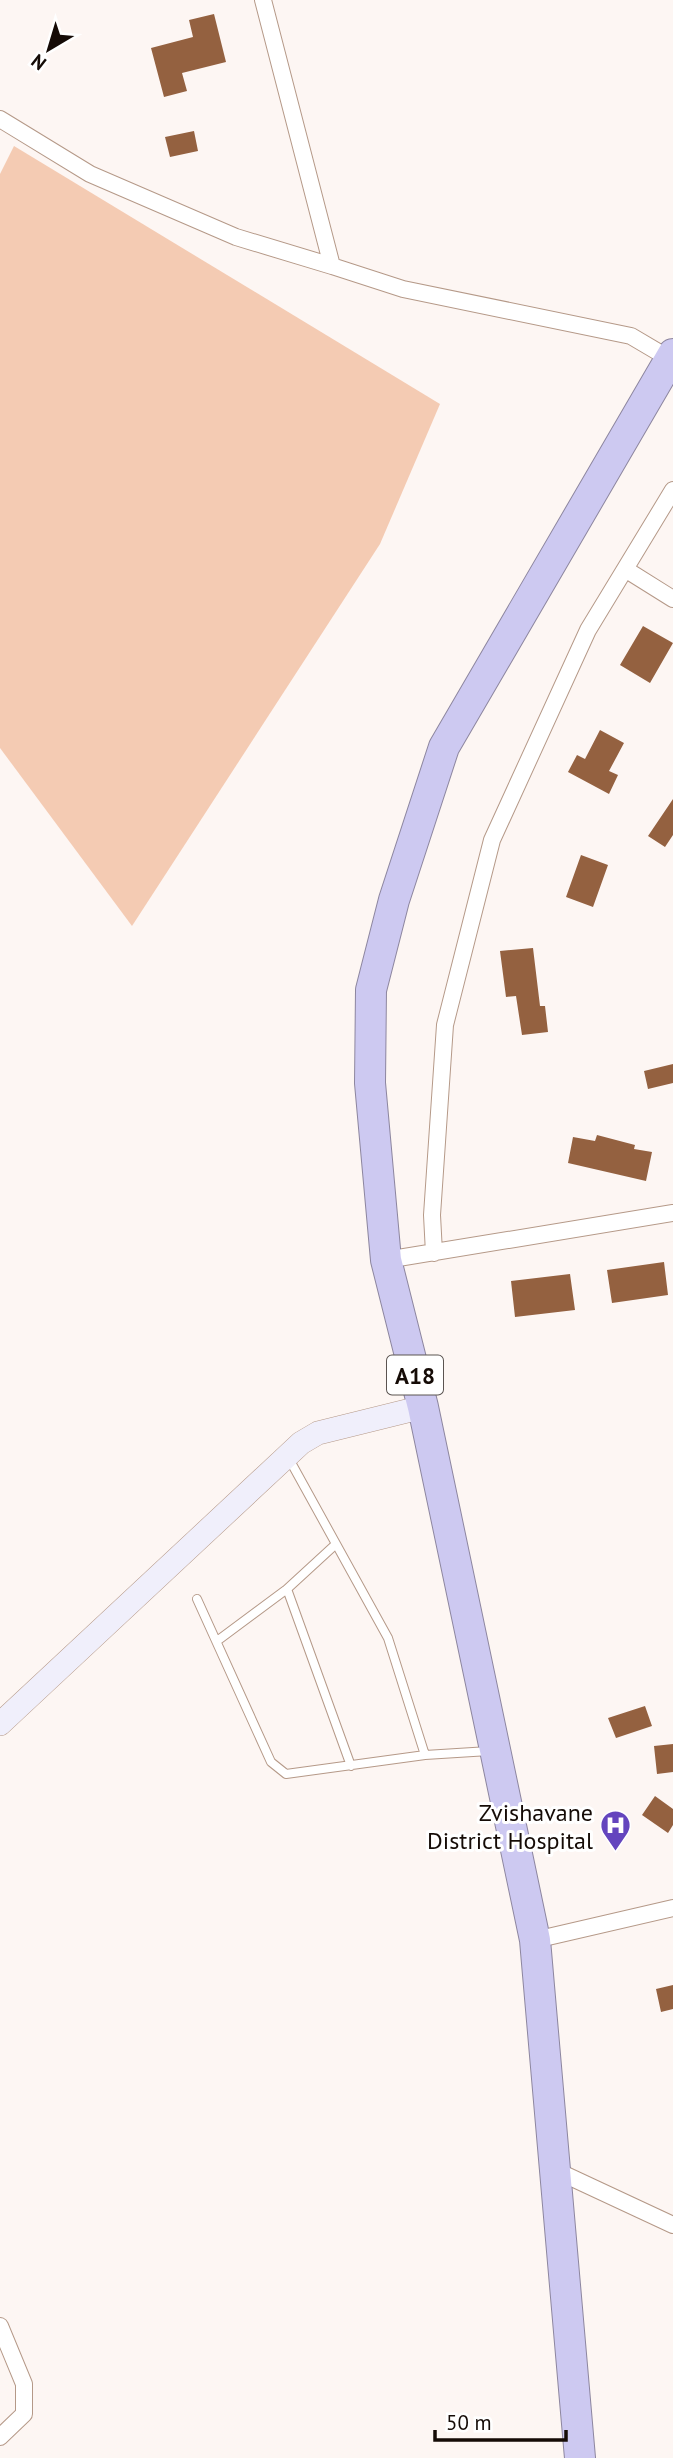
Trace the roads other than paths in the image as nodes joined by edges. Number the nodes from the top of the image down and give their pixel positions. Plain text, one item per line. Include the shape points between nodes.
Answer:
1 (262, 0) edge
2 (0, 119) edge
3 (332, 266) junction
4 (671, 357) edge
5 (673, 490) edge
6 (625, 569) junction
7 (673, 599) edge
8 (673, 1213) edge
9 (434, 1253) junction
10 (386, 1260) junction
11 (423, 1407) junction
12 (287, 1455) junction
13 (336, 1544) junction
14 (287, 1589) junction
15 (197, 1599) dead end
16 (217, 1641) junction
17 (0, 1724) edge
18 (496, 1751) junction
19 (425, 1755) junction
20 (351, 1766) junction
21 (673, 1908) edge
22 (535, 1940) junction
23 (555, 2170) junction
24 (673, 2225) edge
25 (0, 2326) edge
26 (0, 2437) edge
27 (580, 2458) edge

1 - 3 street
2 - 3 street via 103,179 236,237
3 - 4 street via 403,289 631,336
4 - 10 highway, A18 via 444,747 394,900 371,990 370,1083
5 - 6 street
6 - 7 street
6 - 9 street via 588,630 492,841 445,1025 432,1215
8 - 9 street
9 - 10 street
10 - 11 highway, A18
11 - 12 street via 318,1433
11 - 18 highway, A18
12 - 13 lane
12 - 17 street
13 - 14 lane
13 - 19 lane via 388,1638
14 - 16 lane
14 - 20 lane
15 - 16 lane
16 - 20 lane via 271,1762 286,1774
18 - 19 lane
18 - 22 highway, A18
19 - 20 lane
21 - 22 street
22 - 23 highway, A18
23 - 24 street
23 - 27 highway, A18
25 - 26 street via 24,2384 24,2414

